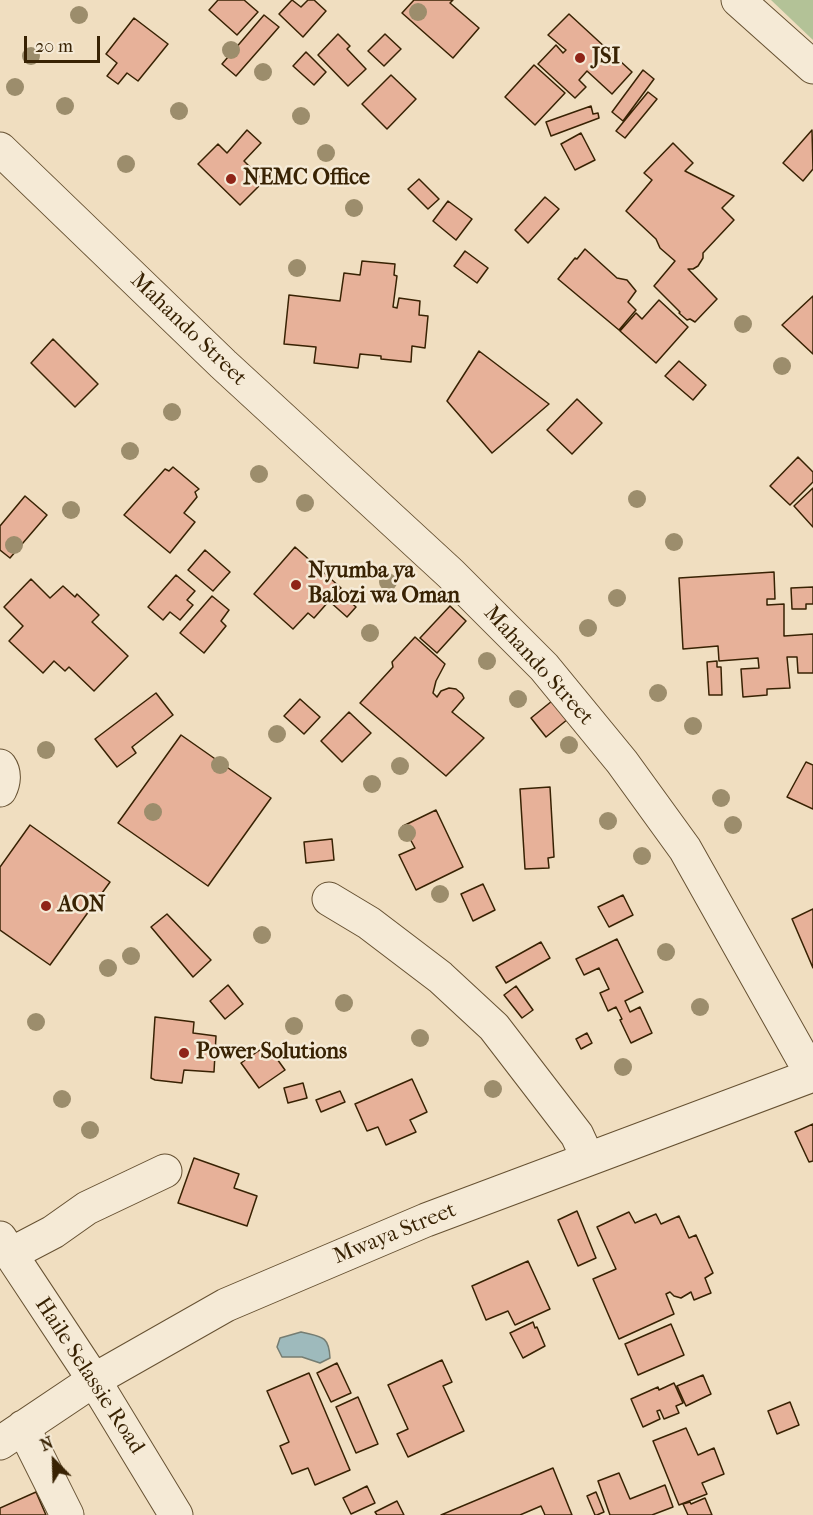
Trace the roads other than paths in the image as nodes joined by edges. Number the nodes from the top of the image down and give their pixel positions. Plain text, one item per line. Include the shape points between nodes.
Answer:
1 (738, 0) edge
2 (813, 67) edge
3 (0, 149) edge
4 (0, 766) edge
5 (0, 790) edge
6 (330, 899) dead end
7 (813, 1075) edge
8 (588, 1160) junction
9 (165, 1172) dead end
10 (5, 1246) edge
11 (94, 1380) junction
12 (11, 1435) edge
13 (67, 1515) edge
14 (176, 1515) edge

1 - 2 street
3 - 7 street, Mahando Street via 223,364 451,574 544,667 622,762 684,849
4 - 5 street
6 - 8 street via 440,977 494,1027 577,1135
7 - 8 street, Mwaya Street
8 - 11 street, Mwaya Street via 426,1220 226,1305
9 - 10 street via 87,1208 53,1232
10 - 11 street, Haile Selassie Road
11 - 12 street, Mwaya Street
11 - 14 street, Haile Selassie Road
12 - 13 street

